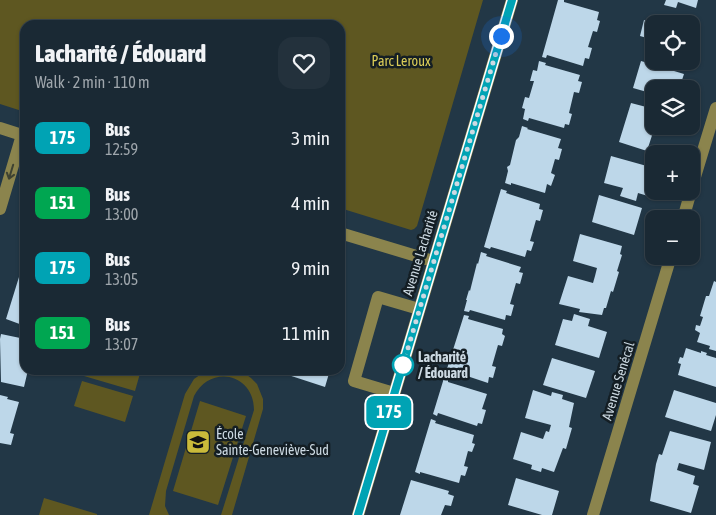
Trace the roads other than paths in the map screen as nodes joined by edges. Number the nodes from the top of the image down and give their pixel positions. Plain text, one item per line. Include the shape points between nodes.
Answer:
1 (512, 0) edge
2 (716, 108) edge
3 (0, 128) edge
4 (20, 134) edge
5 (20, 147) edge
6 (700, 161) edge
7 (0, 209) edge
8 (345, 235) edge
9 (433, 261) junction
10 (668, 265) edge
11 (419, 309) junction
12 (394, 393) junction
13 (358, 515) edge
14 (593, 515) edge

1 - 9 street, Avenue Lacharité
2 - 6 street
3 - 4 street
5 -> 7 street
8 - 9 street
9 - 11 street, Avenue Lacharité
10 - 14 street, Avenue Senécal
11 - 12 street, Avenue Lacharité
11 - 12 street via 378,297 354,381
12 - 13 street, Avenue Lacharité

